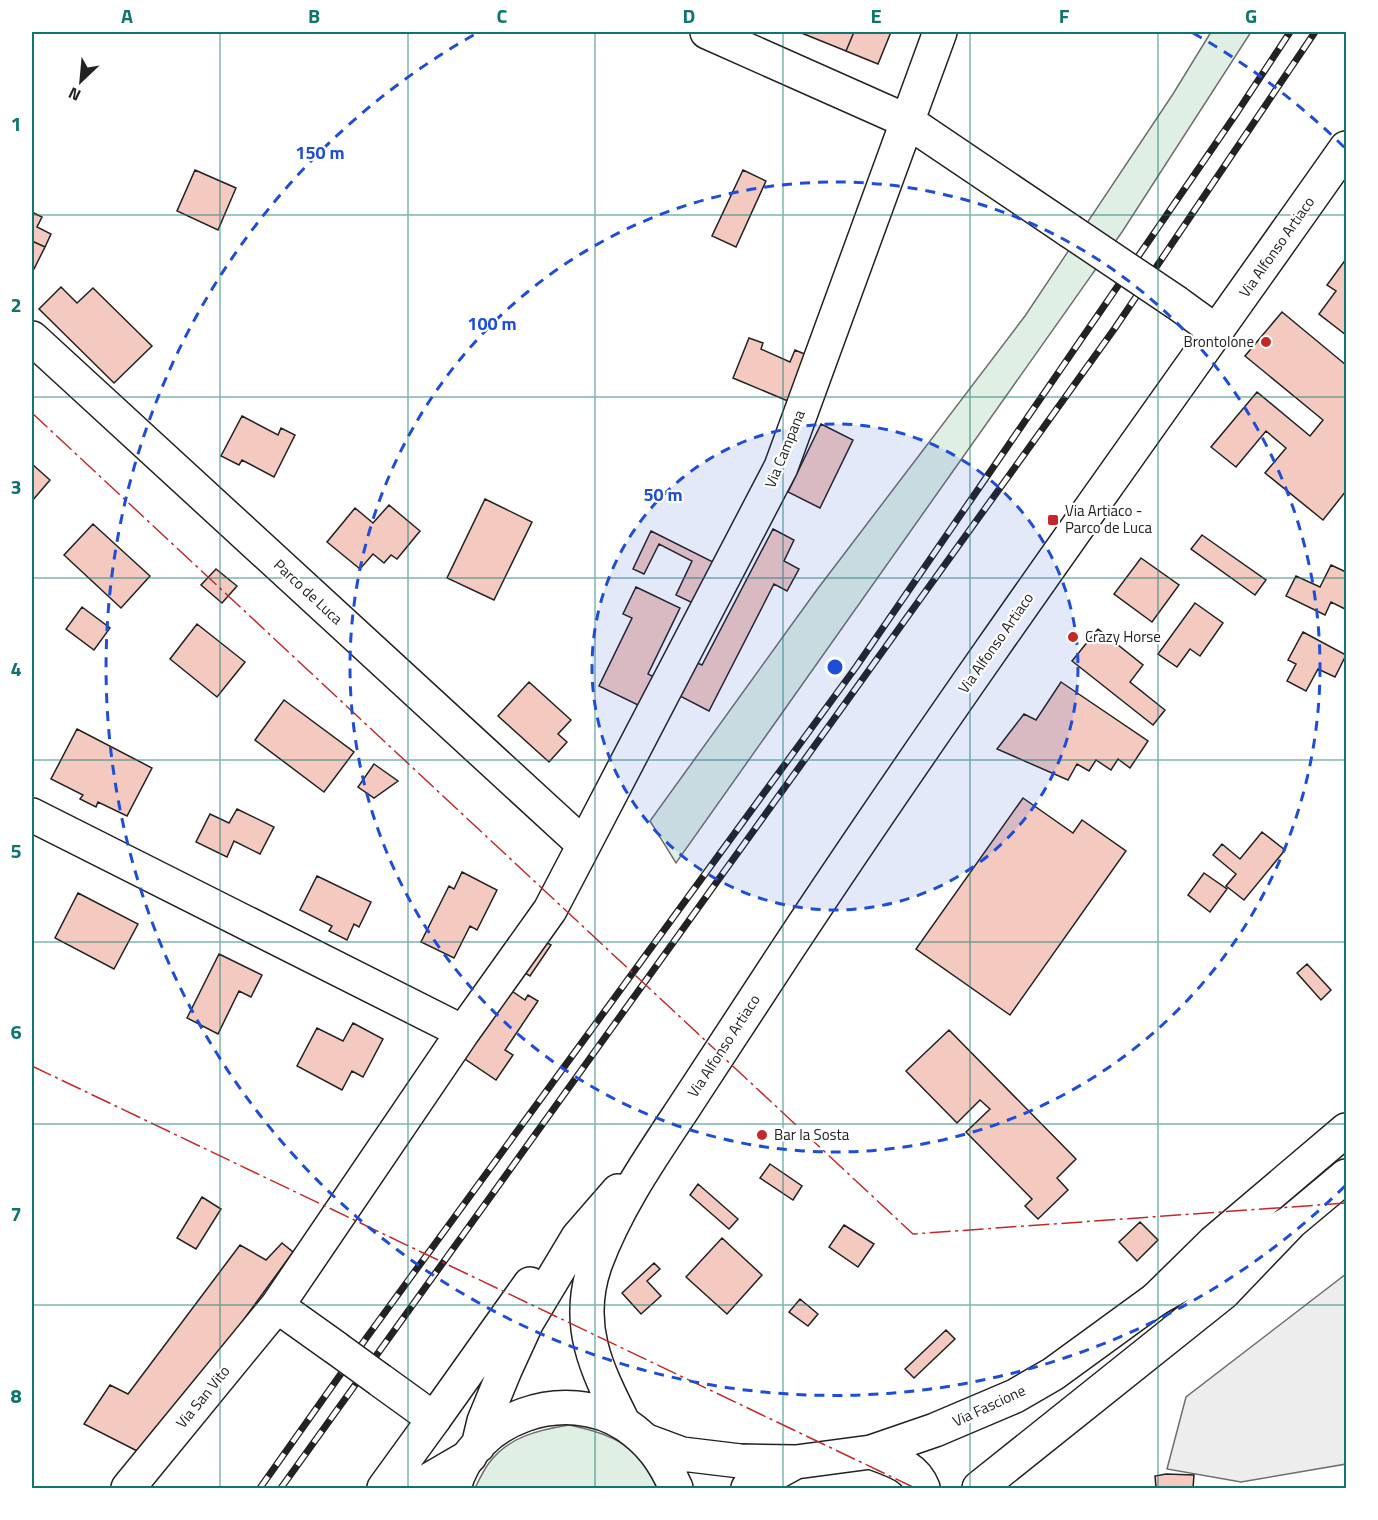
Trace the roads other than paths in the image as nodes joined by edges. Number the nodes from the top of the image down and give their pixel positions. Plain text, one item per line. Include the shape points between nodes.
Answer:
1 (707, 32) edge
2 (940, 32) edge
3 (907, 121) junction
4 (1347, 148) edge
5 (1217, 332) junction
6 (32, 338) edge
7 (32, 815) edge
8 (584, 845) junction
9 (463, 1032) junction
10 (1347, 1130) edge
11 (658, 1147) junction
12 (1347, 1176) edge
13 (1291, 1222) junction
14 (578, 1237) junction
15 (1156, 1299) junction
16 (277, 1306) junction
17 (434, 1419) junction
18 (636, 1432) junction
19 (474, 1451) junction
20 (871, 1452) junction
21 (796, 1462) junction
22 (128, 1488) edge
23 (384, 1488) edge
24 (416, 1488) edge
25 (454, 1488) edge
26 (676, 1488) edge
27 (748, 1488) edge
28 (923, 1488) edge
29 (979, 1488) edge

1 - 3 main road
2 - 3 main road, Via Campana
3 - 5 main road, bridge
3 - 8 main road, Via Campana via 781,467
4 - 5 main road, Via Alfonso Artiaco
5 - 11 main road, Via Alfonso Artiaco via 974,674
6 - 8 main road, Parco de Luca
7 - 9 main road
8 - 9 main road, Via Campana via 550,910
9 - 16 main road, Via San Vito
10 - 15 main road via 1193,1261
11 - 14 main road
11 - 18 main road via 634,1185 595,1265 587,1300 595,1364
12 - 13 main road, Via Fascione
13 - 15 main road, Via Fascione
13 - 29 main road, Via Fascione via 1223,1293
14 - 17 main road via 560,1248 512,1306
14 - 19 main road via 523,1332
15 - 20 main road, Via Fascione via 1053,1374 1016,1395
16 - 17 main road, bridge
16 - 22 main road, Via San Vito
17 - 23 main road
18 - 19 main road, Via Fascione via 600,1413 574,1407 547,1409 521,1415 498,1428
18 - 21 main road, Via Fascione via 682,1454
18 - 26 main road via 665,1464
19 - 24 main road
19 - 25 main road
20 - 21 main road, Via Fascione
20 - 28 main road via 903,1464
21 - 27 main road

